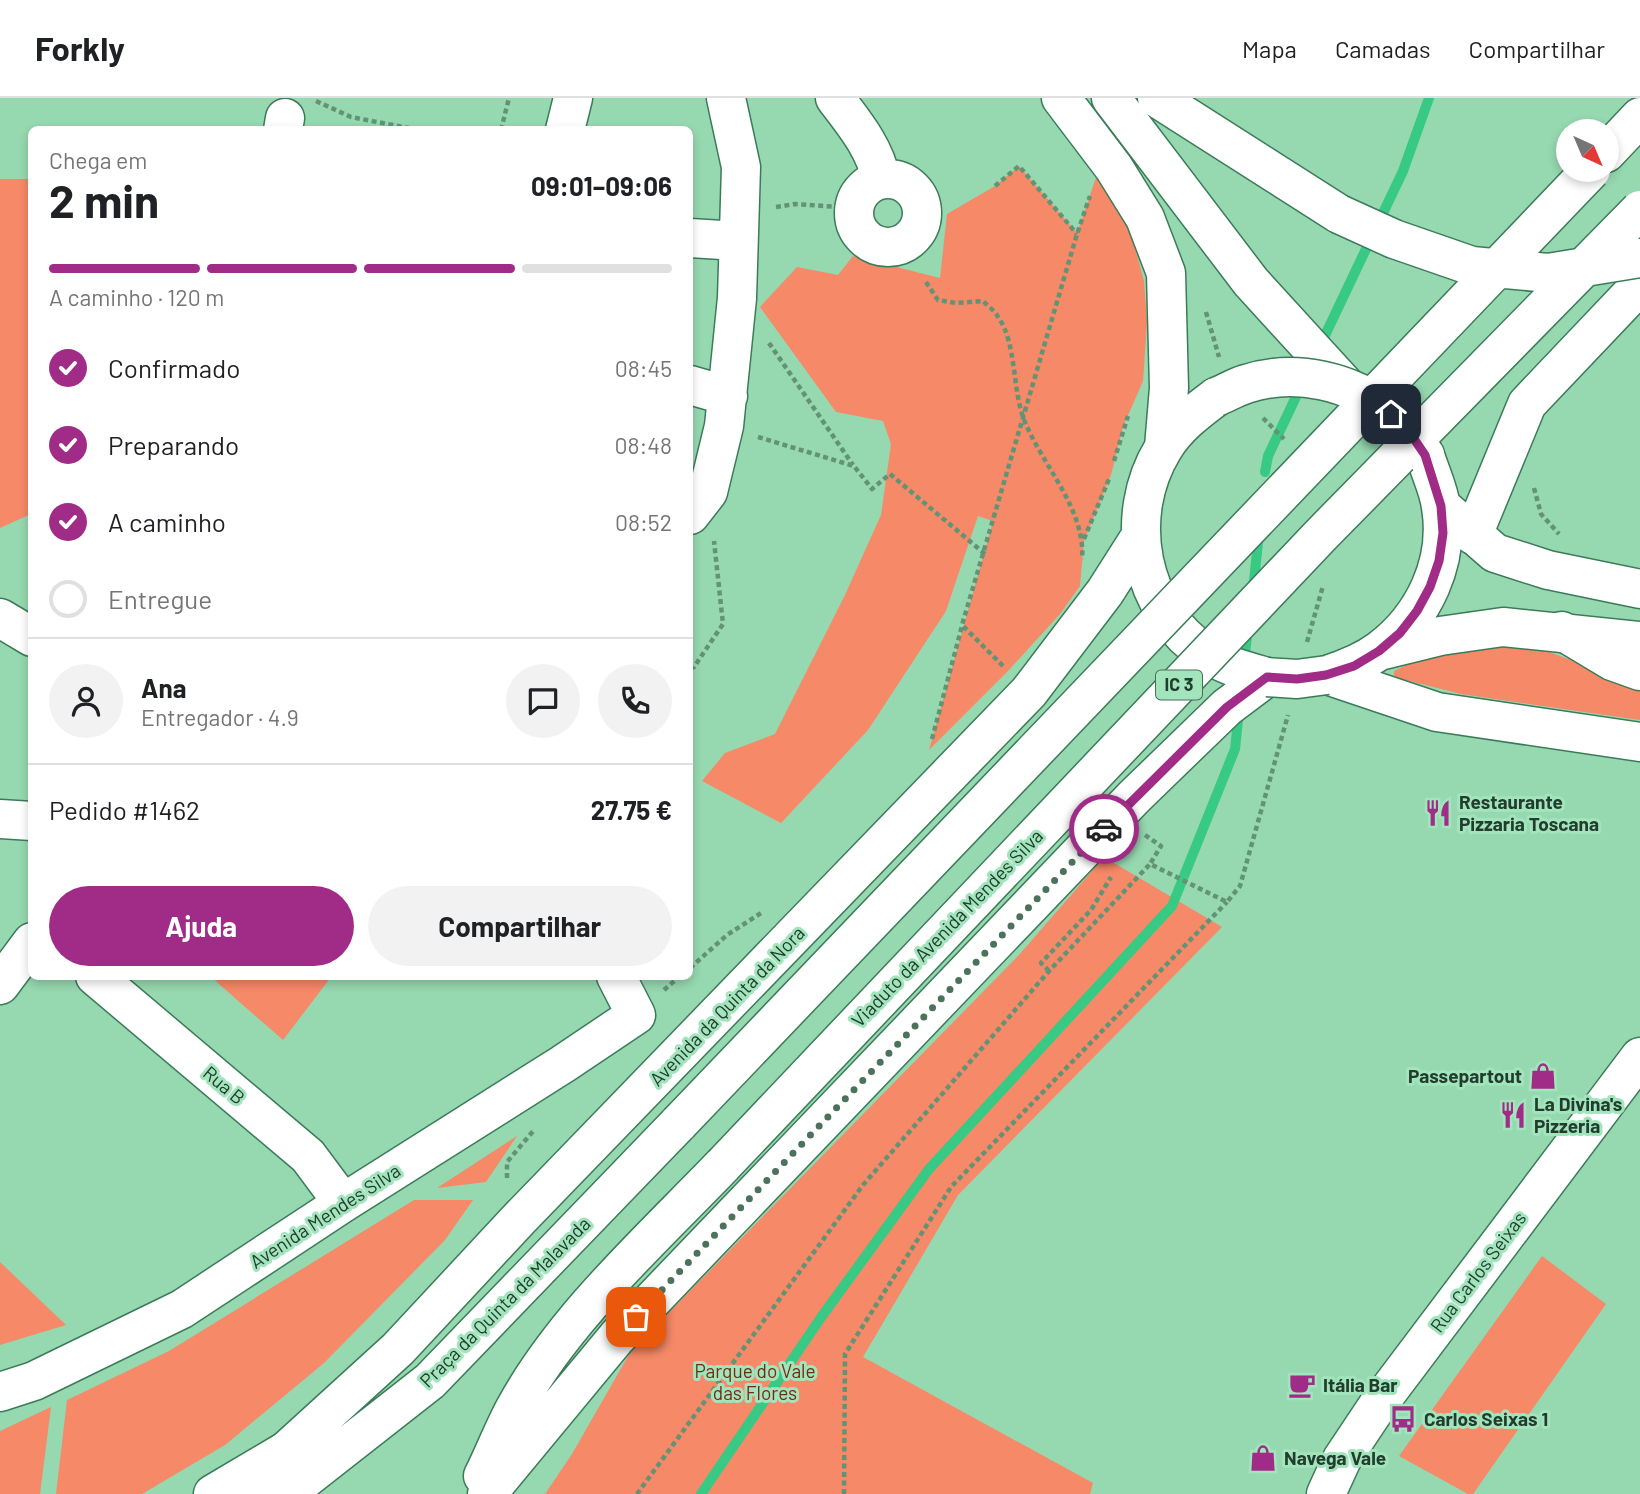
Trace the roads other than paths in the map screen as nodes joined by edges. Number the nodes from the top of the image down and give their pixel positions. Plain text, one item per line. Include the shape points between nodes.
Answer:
1 (573, 98) edge
2 (726, 98) edge
3 (835, 98) edge
4 (1061, 98) edge
5 (1157, 98) edge
6 (1114, 101) edge
7 (1640, 117) edge
8 (566, 126) edge
9 (1619, 139) edge
10 (881, 179) dead end
11 (1580, 182) edge
12 (1640, 210) edge
13 (693, 238) edge
14 (738, 241) junction
15 (1640, 278) edge
16 (1346, 386) junction
17 (693, 387) edge
18 (726, 411) junction
19 (1164, 447) junction
20 (1425, 455) junction
21 (699, 503) edge
22 (1441, 506) junction
23 (1474, 536) junction
24 (1140, 537) junction
25 (1640, 589) edge
26 (0, 618) edge
27 (1562, 631) junction
28 (28, 635) edge
29 (1640, 640) edge
30 (1379, 651) junction
31 (1640, 671) edge
32 (1326, 675) junction
33 (1267, 677) junction
34 (1640, 742) edge
35 (0, 819) edge
36 (28, 821) edge
37 (28, 947) edge
38 (101, 980) edge
39 (618, 980) edge
40 (0, 985) edge
41 (1640, 1057) edge
42 (343, 1203) junction
43 (0, 1392) edge
44 (286, 1451) junction
45 (213, 1494) edge
46 (252, 1494) edge
47 (286, 1494) edge
48 (475, 1494) edge
49 (487, 1494) edge
50 (1326, 1494) edge

1 - 8 main road
2 - 14 main road via 741,167
3 - 10 main road via 878,161
4 - 19 main road via 1145,218 1166,273 1169,388
5 - 15 main road, bridge via 1339,214 1395,239 1472,265
6 - 16 main road via 1251,282
7 - 9 main road
11 - 47 main road, Praça da Quinta da Malavada, bridge via 430,1381
12 - 48 main road, Viaduto da Avenida Mendes Silva / IC 3, bridge via 1321,535 593,1301 515,1408
13 - 14 main road
14 - 18 main road
15 - 20 main road via 1559,316 1507,359
15 - 23 main road via 1527,404
16 - 19 main road, bridge via 1313,378 1247,383 1216,397 1187,419
16 - 20 main road, bridge via 1391,414
17 - 18 main road
18 - 21 main road
19 - 24 main road via 1145,490
20 - 22 main road
22 - 23 main road
22 - 30 main road via 1443,533 1430,587 1409,622
23 - 25 main road via 1495,552 1548,570
24 - 33 main road via 1144,564 1160,603 1185,635 1235,668
24 - 44 main road, Avenida da Quinta da Nora via 1030,692 397,1349
26 - 28 main road
27 - 29 main road
27 - 30 main road via 1503,627
27 - 31 main road via 1612,661
30 - 32 main road
32 - 33 main road, bridge
32 - 34 main road via 1437,712
33 - 49 main road via 1227,707 1155,776 617,1337
35 - 36 main road
37 - 40 main road
38 - 42 main road, Rua B via 308,1156
39 - 42 main road, Avenida Mendes Silva via 636,1015
41 - 50 main road, Rua Carlos Seixas via 1380,1402 1342,1459
42 - 43 main road, Avenida Mendes Silva via 182,1309 34,1381
44 - 45 main road
44 - 46 main road

